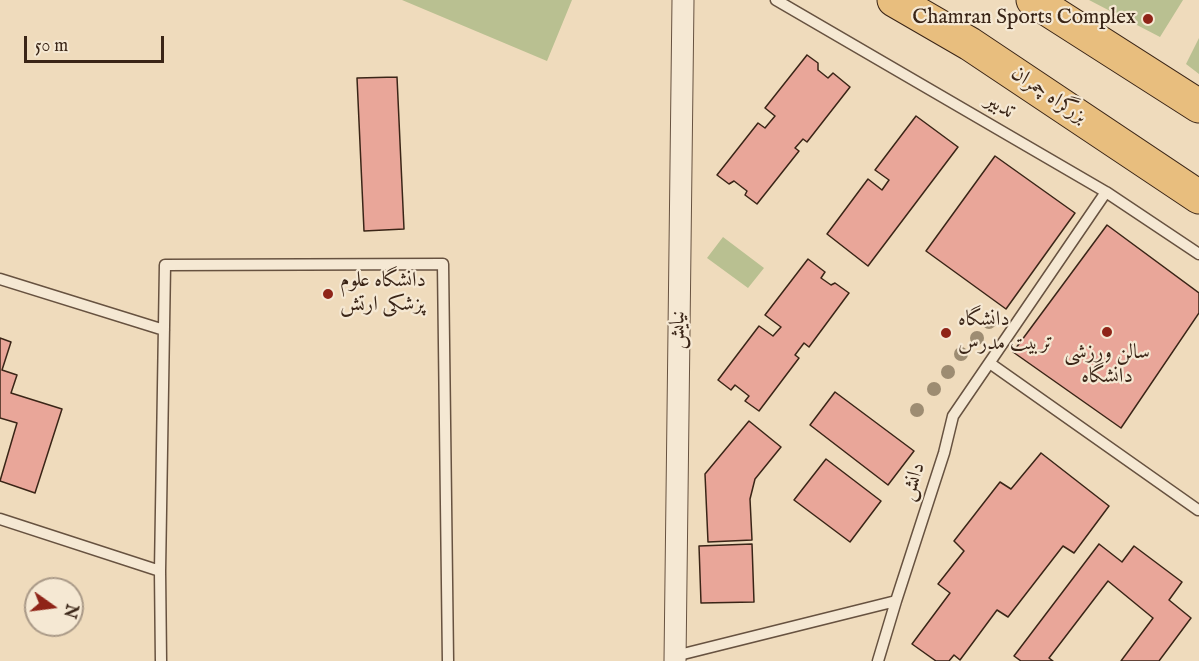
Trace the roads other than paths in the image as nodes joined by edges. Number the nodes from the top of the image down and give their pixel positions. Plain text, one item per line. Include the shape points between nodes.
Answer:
1 (683, 0) edge
2 (776, 0) edge
3 (894, 0) edge
4 (1033, 0) edge
5 (1199, 106) edge
6 (1106, 192) junction
7 (1199, 197) edge
8 (1199, 254) edge
9 (0, 279) edge
10 (164, 330) junction
11 (991, 364) junction
12 (1198, 510) edge
13 (0, 519) edge
14 (160, 571) junction
15 (896, 601) junction
16 (675, 659) edge
17 (161, 661) edge
18 (448, 661) edge
19 (878, 661) edge

1 - 16 street, نیایش
2 - 6 lane, تدبیر
3 - 7 highway, بزرگراه چمران via 970,44
4 - 5 highway
6 - 8 lane, تدبیر
6 - 11 lane, دانش
9 - 10 lane
10 - 14 lane
10 - 18 lane via 165,266 443,264
11 - 12 lane
11 - 15 lane, دانش via 953,416
13 - 14 lane
14 - 17 lane
15 - 16 lane
15 - 19 lane, دانش

